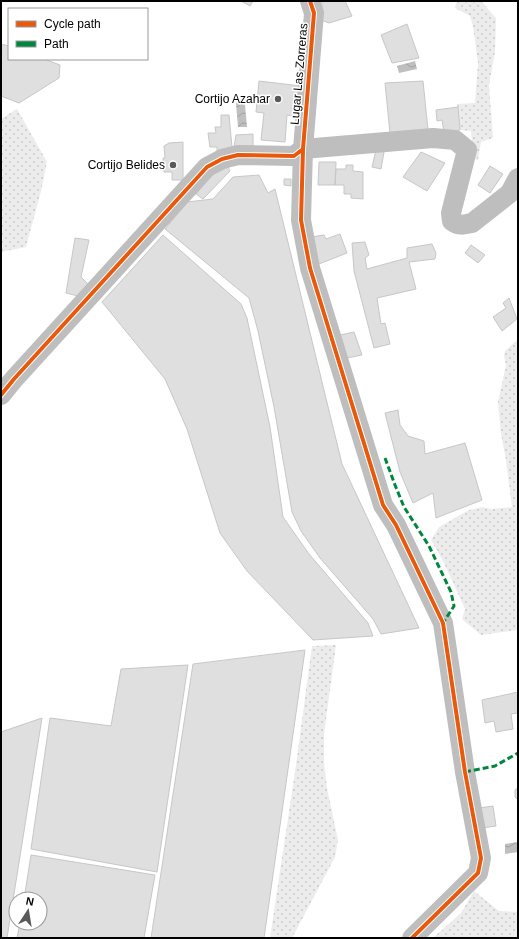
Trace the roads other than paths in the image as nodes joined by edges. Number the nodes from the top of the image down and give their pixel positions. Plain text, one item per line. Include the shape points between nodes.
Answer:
1 (310, 1) edge
2 (303, 149) junction
3 (518, 178) edge
4 (1, 395) edge
5 (412, 938) edge

1 - 2 street, Lugar Las Zorreras via 314,13
2 - 3 street via 433,138 455,140 467,150 451,213 452,221 458,225 472,223 510,193
2 - 4 street via 294,156 238,154 222,158 207,167
2 - 5 street, Lugar Las Zorreras via 301,220 310,268 383,505 396,525 443,623 481,858 478,873

